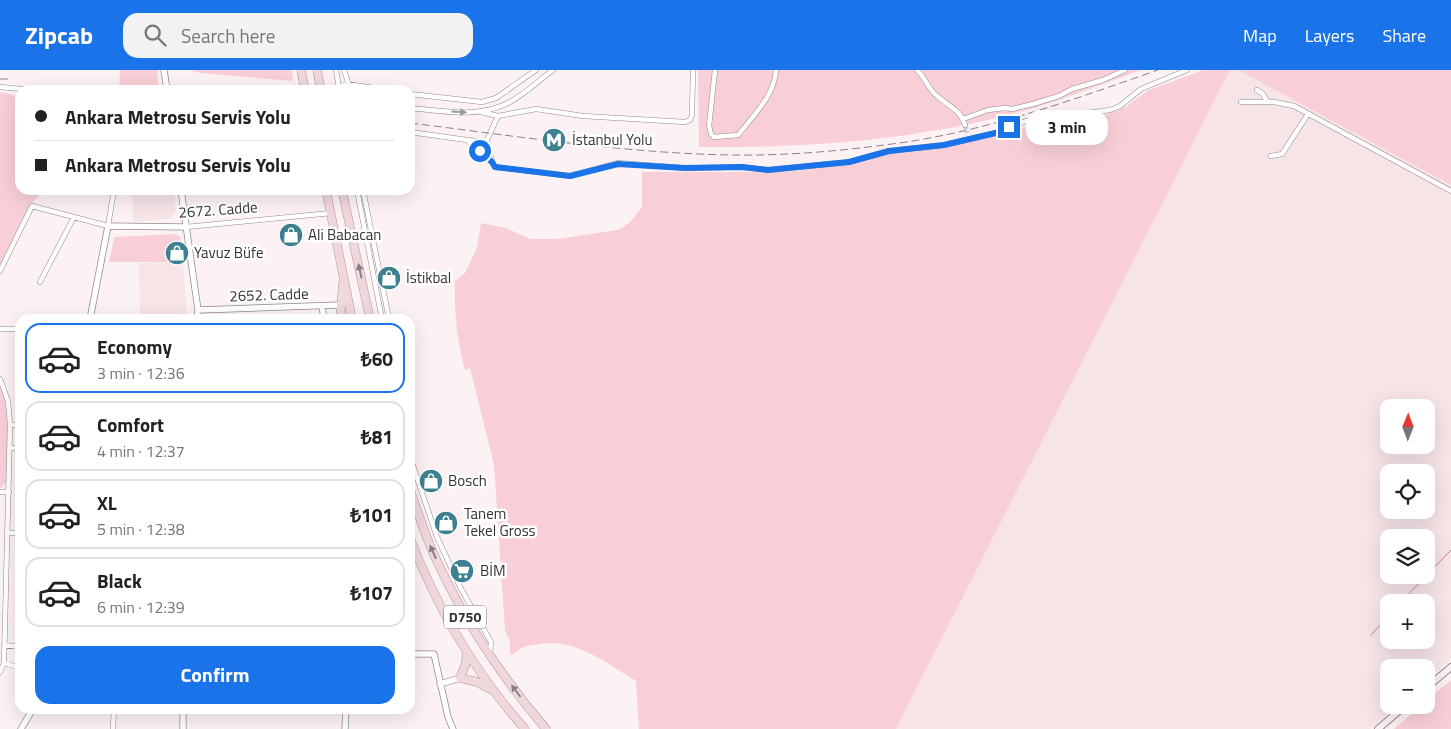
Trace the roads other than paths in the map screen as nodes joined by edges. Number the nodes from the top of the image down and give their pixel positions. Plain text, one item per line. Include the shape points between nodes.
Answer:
1 (164, 70) edge
2 (301, 70) edge
3 (317, 70) edge
4 (336, 70) edge
5 (344, 70) edge
6 (536, 70) edge
7 (553, 70) edge
8 (693, 70) edge
9 (715, 70) edge
10 (776, 70) edge
11 (917, 70) edge
12 (1125, 70) edge
13 (1187, 70) edge
14 (166, 85) edge
15 (304, 85) edge
16 (320, 85) edge
17 (338, 85) edge
18 (342, 85) edge
19 (350, 85) joint
20 (0, 87) edge
21 (15, 88) edge
22 (1257, 90) dead end
23 (415, 95) edge
24 (1241, 102) dead end
25 (1268, 102) junction
26 (415, 108) edge
27 (481, 112) junction
28 (1308, 114) junction
29 (498, 116) junction
30 (963, 119) junction
31 (964, 125) tunnel mouth
32 (415, 133) edge
33 (967, 133) tunnel mouth
34 (968, 139) junction
35 (467, 140) junction
36 (486, 142) junction
37 (1271, 156) dead end
38 (492, 162) junction
39 (1451, 190) edge
40 (113, 195) edge
41 (182, 195) edge
42 (327, 195) edge
43 (343, 195) edge
44 (357, 195) edge
45 (364, 195) edge
46 (331, 213) junction
47 (74, 217) junction
48 (108, 226) junction
49 (186, 227) junction
50 (0, 270) edge
51 (343, 276) junction
52 (40, 282) dead end
53 (340, 305) junction
54 (322, 306) junction
55 (198, 310) junction
56 (91, 314) edge
57 (198, 314) edge
58 (323, 314) edge
59 (340, 314) edge
60 (351, 314) edge
61 (369, 314) edge
62 (381, 314) edge
63 (388, 314) edge
64 (0, 329) edge
65 (15, 329) edge
66 (0, 379) edge
67 (10, 425) junction
68 (15, 425) edge
69 (10, 448) junction
70 (15, 448) edge
71 (415, 472) edge
72 (0, 492) edge
73 (9, 492) junction
74 (415, 504) edge
75 (432, 524) junction
76 (424, 528) junction
77 (8, 533) junction
78 (15, 533) edge
79 (415, 551) edge
80 (5, 645) junction
81 (15, 646) edge
82 (2, 653) edge
83 (467, 653) junction
84 (415, 654) edge
85 (490, 655) junction
86 (2, 664) edge
87 (15, 667) edge
88 (1451, 667) edge
89 (0, 672) edge
90 (460, 678) junction
91 (1435, 680) edge
92 (440, 684) junction
93 (494, 691) junction
94 (30, 714) edge
95 (114, 714) edge
96 (183, 714) edge
97 (346, 714) edge
98 (1396, 714) edge
99 (21, 729) edge
100 (113, 729) edge
101 (183, 729) edge
102 (344, 729) edge
103 (452, 729) edge
104 (525, 729) edge
105 (546, 729) edge
106 (1378, 729) edge

1 - 14 street
2 - 15 highway
3 - 16 highway
4 - 17 street
5 - 19 street
6 - 23 street via 496,98 482,102
7 - 27 street via 514,99
8 - 29 street via 692,115 688,122 583,116 536,109
9 - 10 street via 709,126 714,137 738,135 766,99 773,87
11 - 30 street via 935,95 953,107
12 - 30 street via 1033,104 988,110
13 - 34 street via 1141,89 1110,110 1026,121 1000,132
18 - 19 street
20 - 21 street
22 - 25 street
24 - 25 street
25 - 28 street via 1294,106
26 -> 27 street
27 - 29 street
28 - 37 street via 1282,154
28 - 39 street
29 - 36 street
30 - 31 street
32 - 35 street
33 - 34 street
34 - 38 street via 889,151 849,162 768,170 618,164 570,176 495,167
35 - 36 street
35 - 38 street
36 - 38 street
40 - 48 street
41 - 49 street
42 - 46 highway
61 -> 43 highway
44 - 62 street
45 - 63 street
46 - 49 street, 2672. Cadde
46 - 51 highway
47 - 48 street
47 - 50 street via 32,206
47 - 52 street
48 - 49 street, 2672. Cadde
48 - 56 street
49 - 55 street
51 - 53 highway
51 - 60 highway
53 - 54 street, 2652. Cadde
53 - 59 highway
54 - 55 street, 2652. Cadde
54 - 58 street
55 - 57 street
64 - 65 street
66 - 67 street via 8,401
67 - 68 street
67 - 69 street
69 - 70 street
69 - 73 street
71 - 75 street
72 - 73 street
73 - 77 street
74 - 76 highway, D750
75 - 76 street
75 - 85 street via 460,587 491,642
85 -> 76 highway, D750 via 450,589
77 - 78 street
77 - 80 street
79 - 83 highway, D750
80 - 81 street
80 - 82 street
82 - 86 street
83 - 90 highway
83 - 93 highway, D750
84 - 92 street via 434,654
105 -> 85 highway, D750
86 - 87 street
86 - 89 street
88 - 91 main road
90 - 92 street
90 - 93 highway
92 - 103 street
93 - 104 highway, D750
94 - 99 street
95 - 100 street
96 - 101 street
97 - 102 street
98 - 106 main road

